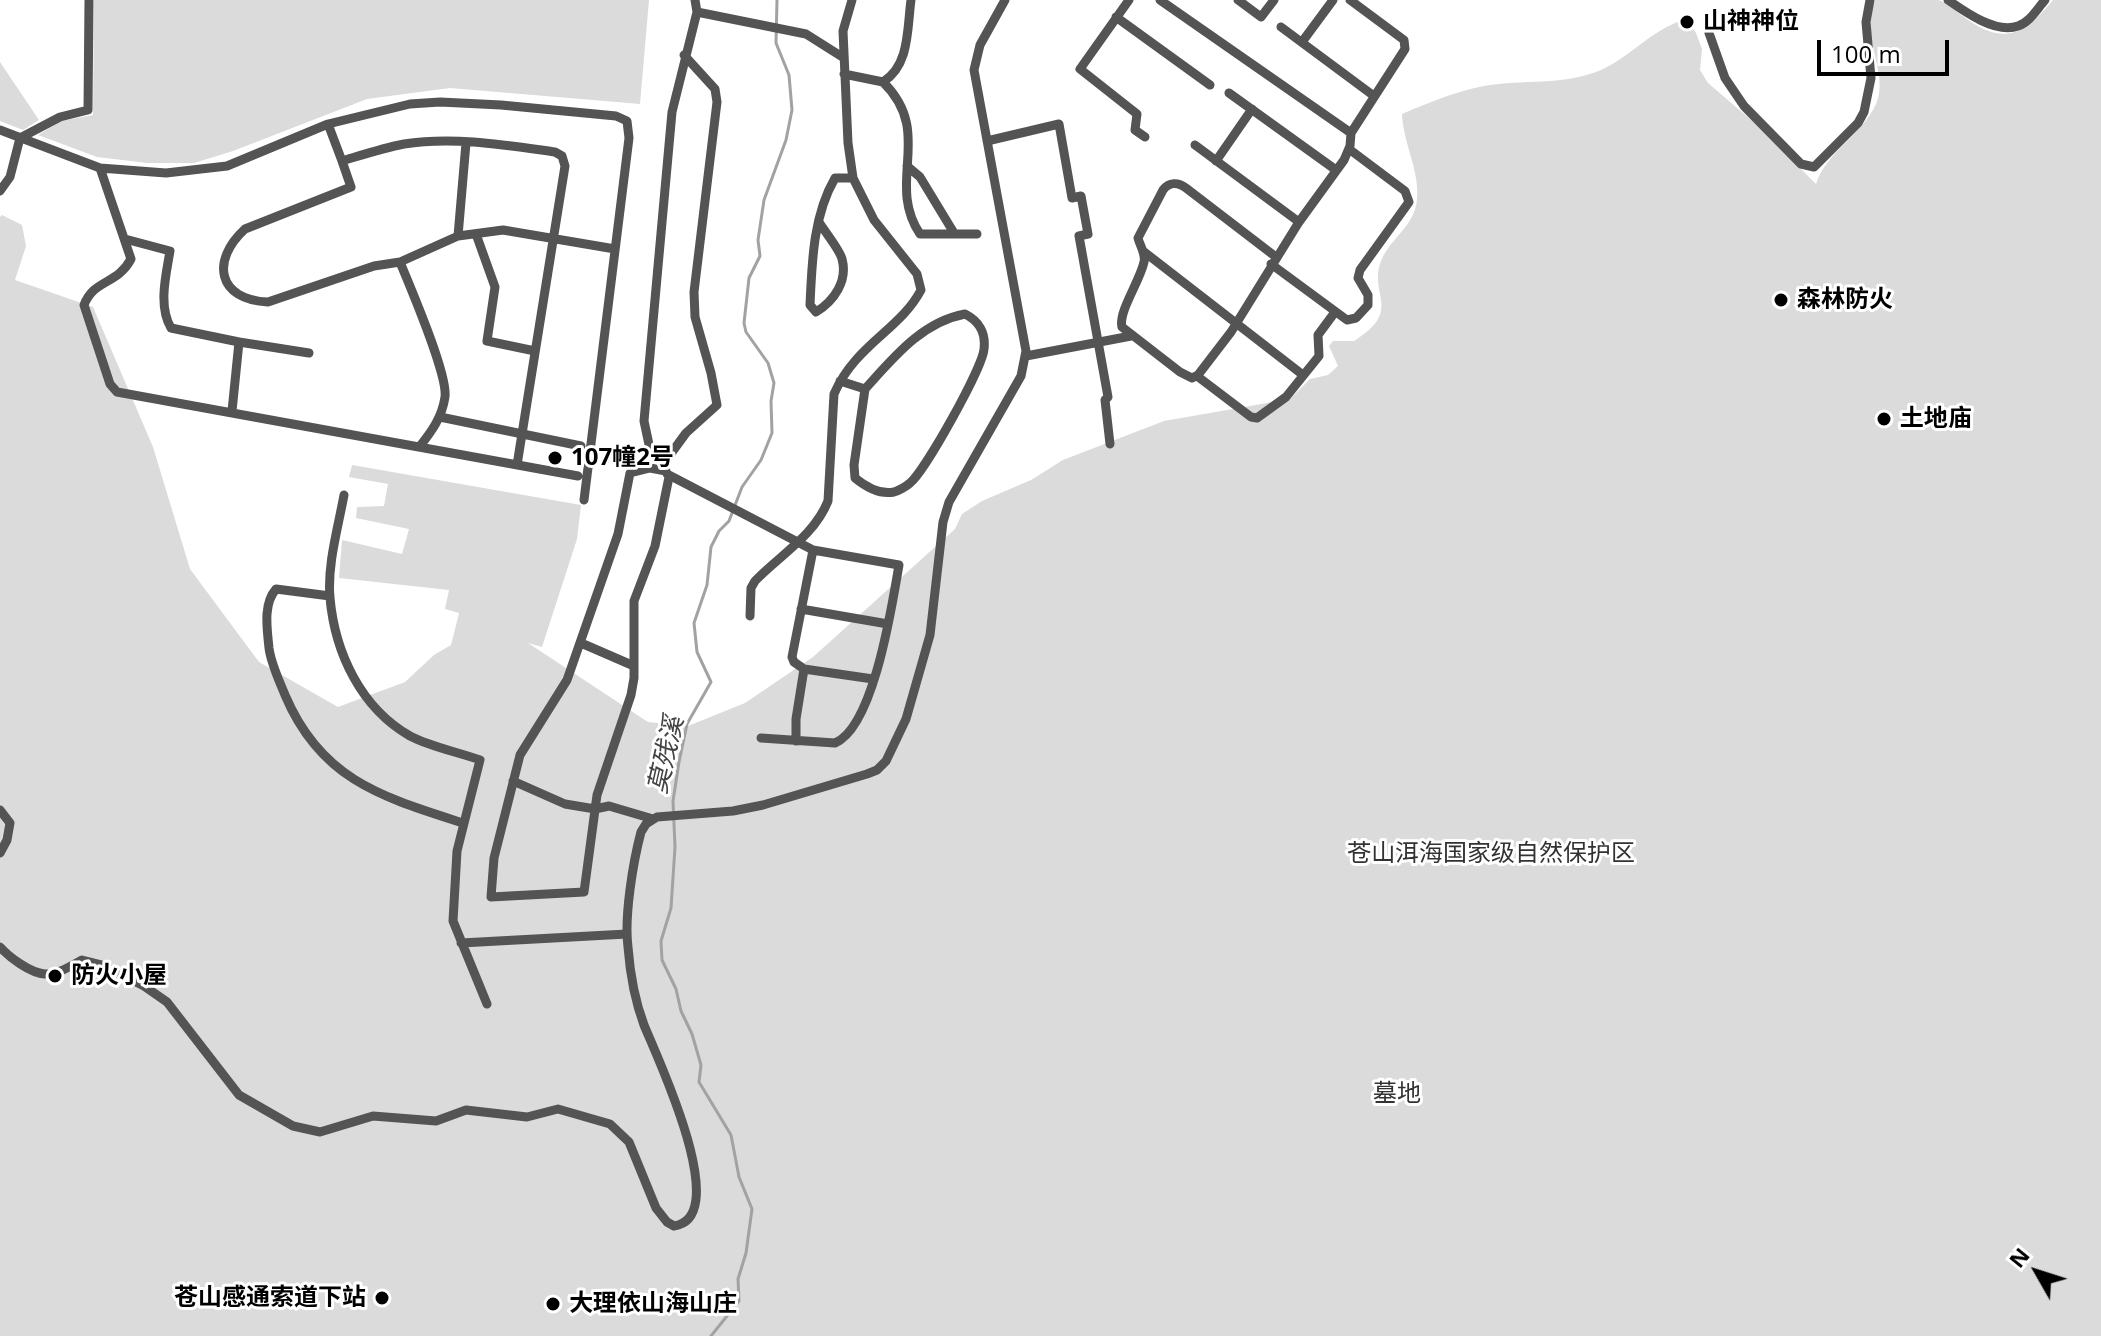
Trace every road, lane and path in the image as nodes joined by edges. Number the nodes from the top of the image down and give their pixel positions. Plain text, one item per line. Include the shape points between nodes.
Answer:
1 (89, 0) edge
2 (695, 0) edge
3 (852, 0) edge
4 (911, 0) edge
5 (1005, 0) edge
6 (1129, 0) edge
7 (1160, 0) edge
8 (1238, 0) edge
9 (1274, 0) edge
10 (1333, 0) edge
11 (1350, 0) edge
12 (1870, 0) edge
13 (1948, 0) edge
14 (2045, 0) edge
15 (697, 12) junction
16 (1116, 17) junction
17 (1281, 27) dead end
18 (1709, 33) dead end
19 (1302, 42) junction
20 (684, 55) junction
21 (844, 58) junction
22 (844, 74) junction
23 (883, 82) junction
24 (1210, 85) dead end
25 (1229, 93) dead end
26 (1374, 96) junction
27 (1252, 109) junction
28 (328, 124) junction
29 (0, 130) edge
30 (1351, 133) junction
31 (1145, 137) dead end
32 (20, 138) junction
33 (987, 141) junction
34 (466, 143) junction
35 (1195, 145) dead end
36 (1349, 149) junction
37 (342, 161) junction
38 (1216, 161) junction
39 (907, 166) junction
40 (100, 168) junction
41 (1336, 170) junction
42 (853, 178) junction
43 (0, 191) edge
44 (819, 222) junction
45 (1299, 222) junction
46 (954, 233) junction
47 (476, 234) junction
48 (977, 234) dead end
49 (458, 236) junction
50 (125, 239) junction
51 (553, 240) junction
52 (615, 249) junction
53 (1143, 251) junction
54 (1274, 261) junction
55 (400, 262) junction
56 (1335, 312) junction
57 (1237, 322) junction
58 (1131, 336) junction
59 (239, 342) junction
60 (1098, 342) junction
61 (535, 351) junction
62 (309, 353) dead end
63 (1026, 356) junction
64 (1303, 375) junction
65 (1197, 376) junction
66 (840, 381) junction
67 (865, 389) junction
68 (232, 411) junction
69 (440, 417) junction
70 (522, 433) junction
71 (1110, 444) dead end
72 (420, 446) junction
73 (581, 446) dead end
74 (651, 454) junction
75 (667, 459) junction
76 (517, 465) junction
77 (650, 468) junction
78 (668, 474) junction
79 (578, 476) dead end
80 (344, 495) dead end
81 (584, 500) dead end
82 (799, 541) junction
83 (813, 550) junction
84 (330, 596) junction
85 (801, 609) junction
86 (750, 616) dead end
87 (888, 624) junction
88 (581, 643) junction
89 (634, 666) junction
90 (804, 669) junction
91 (873, 679) junction
92 (761, 738) dead end
93 (796, 741) junction
94 (513, 781) junction
95 (595, 809) junction
96 (0, 810) edge
97 (655, 818) junction
98 (463, 823) junction
99 (0, 853) edge
100 (627, 934) junction
101 (461, 943) junction
102 (0, 947) edge
103 (487, 1004) dead end

1 - 32 street via 88,110 60,117
2 - 15 street
3 - 21 street via 843,31
4 - 23 street via 902,62
5 - 33 street via 975,62
6 - 16 street
7 - 30 street
8 - 9 street via 1261,17
10 - 19 street
11 - 26 street via 1405,41
12 - 18 street via 1866,22 1871,78 1864,112 1814,167 1801,164 1739,99 1725,78
13 - 14 street via 1991,24 2010,28 2025,22
15 - 20 street
15 - 21 street via 806,34
16 - 24 street
16 - 31 street via 1080,69 1137,114 1135,130
17 - 19 street
19 - 26 street
20 - 74 street via 672,112 649,360 644,421
20 - 75 street via 715,89 717,102 694,292 695,317 717,405
21 - 22 street
22 - 23 street
22 - 42 street
23 - 39 street via 898,97 910,135
25 - 27 street
26 - 30 street
27 - 38 street
27 - 41 street
28 - 37 street
28 - 40 street via 227,166 166,173
28 - 52 street via 440,102 622,118 630,126
29 - 32 street
30 - 36 street
32 - 40 street
32 - 43 street via 10,177
33 - 60 street via 1059,124 1072,198 1081,196 1088,234 1079,236
33 - 63 street
34 - 37 street via 406,144
34 - 49 street
34 - 51 street via 562,156 565,166
35 - 38 street
36 - 41 street
36 - 56 street via 1405,191 1409,202 1360,270 1368,305 1353,320
37 - 55 street via 351,187 245,229 225,254 226,280 237,295 268,302
38 - 45 street
39 - 46 street via 920,177
39 - 46 street via 910,219 920,234
40 - 50 street
41 - 45 street
42 - 44 street via 835,178
42 - 66 street via 874,220 917,274 921,290 854,359
44 - 44 street via 810,305 816,312 830,304 842,283 843,258
45 - 54 street
46 - 48 street
47 - 49 street
47 - 51 street via 503,230
47 - 61 street via 495,287 487,341
49 - 55 street
50 - 59 street via 170,251 165,317 171,328
50 - 68 street via 131,259 126,270 89,294 84,305 110,384 117,392 136,397
51 - 52 street
51 - 61 street
52 - 81 street
53 - 54 street via 1138,238 1163,190 1174,183
53 - 57 street
53 - 58 street via 1144,262 1120,318
54 - 56 street
54 - 57 street
55 - 69 street via 446,393
56 - 64 street via 1318,335 1320,354
57 - 64 street
57 - 65 street
58 - 60 street
58 - 65 street via 1186,376
59 - 62 street
59 - 68 street
60 - 63 street
60 - 71 street
61 - 70 street
63 - 97 street via 1021,376 947,509 930,635 906,719 886,761 877,770 800,796 733,811
64 - 65 street via 1280,403 1254,419
66 - 67 street
66 - 82 street via 834,394 828,501
67 - 67 street via 855,478 869,489 893,492 910,484 924,466 972,380 984,351 983,332 965,314 932,324
68 - 72 street
69 - 70 street
69 - 72 street
70 - 73 street
70 - 76 street
72 - 76 street
74 - 75 street
74 - 77 street
75 - 78 street
76 - 79 street
77 - 78 street
77 - 88 street via 630,473 618,534
78 - 82 street
78 - 89 street via 655,546 634,601
80 - 84 street
82 - 83 street
82 - 86 street via 755,581
83 - 85 street
83 - 87 street via 899,565
84 - 98 street via 342,652 361,691 384,719 413,738 480,760
84 - 98 street via 276,589 268,598 270,653 294,716 346,777 402,804
85 - 87 street
85 - 90 street via 792,657
87 - 91 street
88 - 89 street
88 - 94 street via 567,680 520,755
89 - 95 street via 631,695
90 - 91 street
90 - 93 street
91 - 93 street via 865,707 843,739
92 - 93 street
94 - 95 street via 565,804
94 - 95 street via 494,858 491,897 584,892
95 - 97 street via 609,806
96 - 99 street via 10,823
97 - 100 street via 643,827 639,839
98 - 101 street via 453,893 453,921
100 - 101 street
100 - 102 street via 639,1010 678,1106 695,1179 695,1208 680,1225 671,1225 656,1208 629,1142 610,1124 558,1109 527,1117 466,1110 436,1121 373,1116 320,1132 293,1126 239,1095 167,1002 144,986 82,960 44,974 10,959
101 - 103 street

